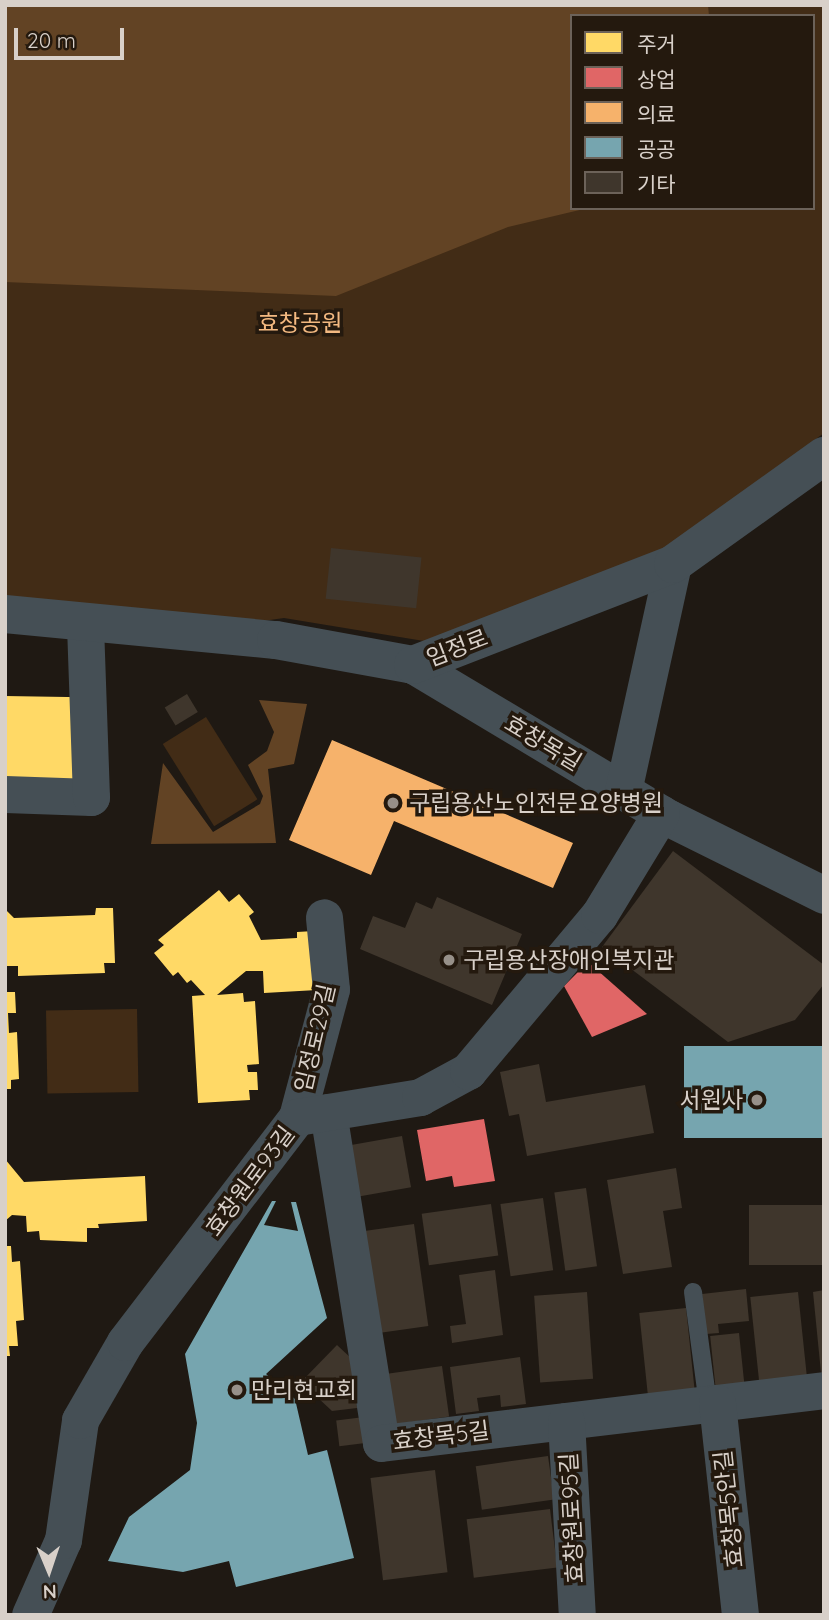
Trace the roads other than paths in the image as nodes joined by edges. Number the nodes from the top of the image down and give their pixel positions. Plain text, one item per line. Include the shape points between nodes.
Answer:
1 (824, 456) edge
2 (673, 564) junction
3 (5, 614) edge
4 (85, 623) junction
5 (413, 665) junction
6 (623, 791) junction
7 (5, 794) edge
8 (661, 813) junction
9 (824, 895) edge
10 (324, 917) dead end
11 (313, 1115) junction
12 (693, 1292) dead end
13 (824, 1390) edge
14 (712, 1404) junction
15 (566, 1421) junction
16 (30, 1615) edge
17 (578, 1615) edge
18 (740, 1615) edge

1 - 2 street, 임정로
2 - 5 street, 임정로
2 - 6 street
3 - 4 street, 임정로
4 - 5 street, 임정로 via 276,640
4 - 7 street via 91,797
5 - 6 street, 효창목길
6 - 8 street, 효창목길
8 - 9 street, 효창목길
8 - 11 street via 598,915 468,1071 420,1097
10 - 11 street, 임정로29길 via 331,989
11 - 15 street, 효창목5길 via 381,1443
11 - 16 street, 효창원로93길 via 125,1342 80,1420 63,1540
12 - 14 lane
13 - 14 street, 효창목5길
14 - 15 street, 효창목5길
14 - 18 street, 효창목5안길
15 - 17 street, 효창원로95길

